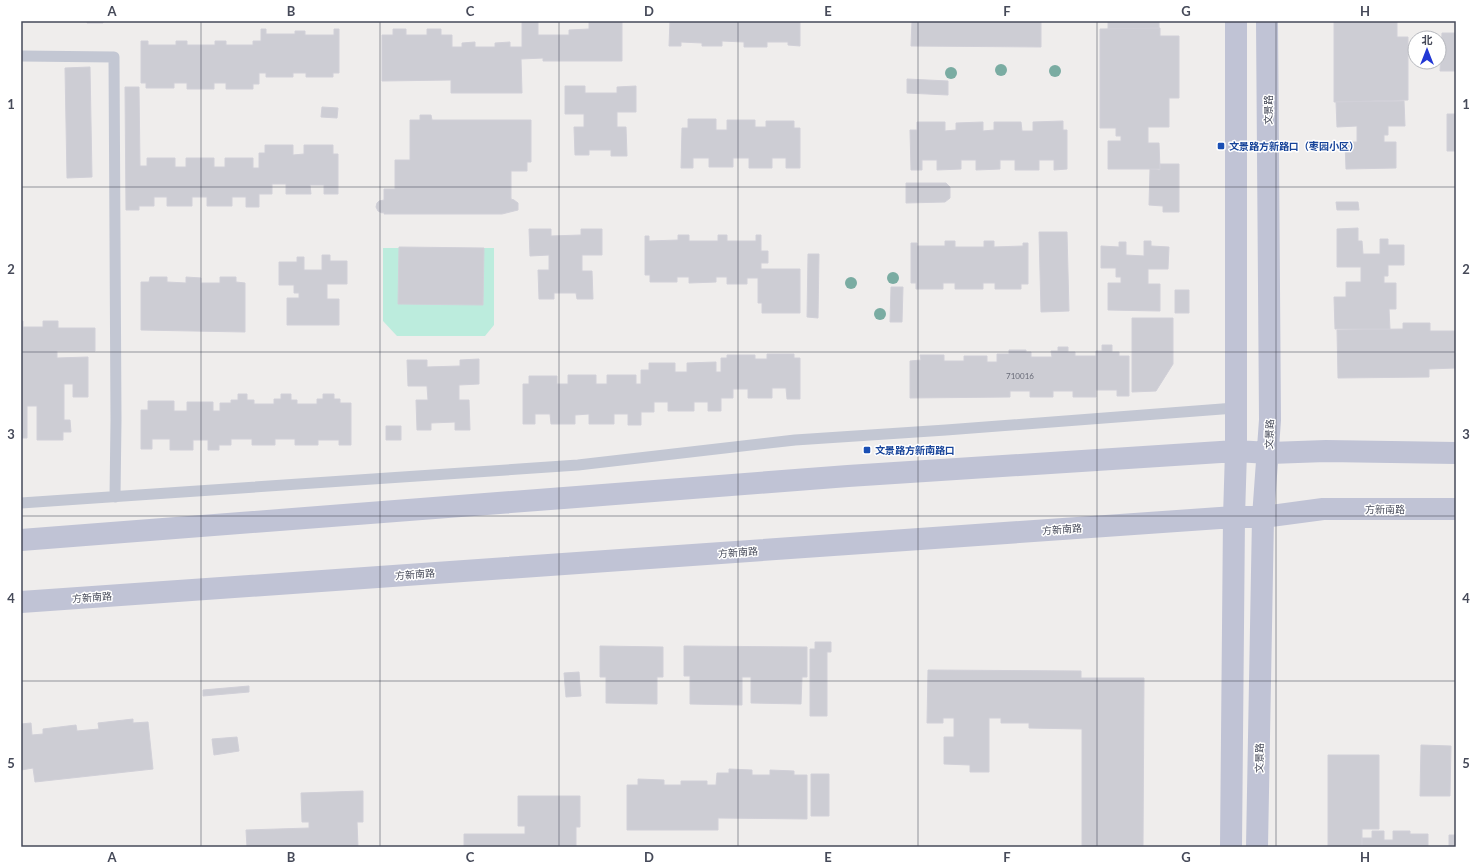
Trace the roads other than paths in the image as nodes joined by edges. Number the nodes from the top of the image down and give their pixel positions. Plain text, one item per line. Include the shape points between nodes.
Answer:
1 (1236, 21) edge
2 (1267, 21) edge
3 (21, 56) edge
4 (1235, 408) junction
5 (1236, 451) junction
6 (1269, 453) junction
7 (1456, 453) edge
8 (115, 497) junction
9 (21, 503) edge
10 (1456, 509) edge
11 (1234, 517) junction
12 (1263, 517) junction
13 (21, 540) edge
14 (21, 602) edge
15 (1231, 847) edge
16 (1258, 847) edge

1 - 4 main road
2 - 6 main road, 文景路
3 - 8 lane via 114,57
4 - 5 main road
4 - 8 lane via 795,440 578,464
5 - 6 main road
5 - 11 main road
5 - 13 main road via 848,476
6 - 7 main road
6 - 12 main road, 文景路
8 - 9 lane
10 - 12 main road, 方新南路 via 1323,509
11 - 12 main road, 方新南路
11 - 14 main road, 方新南路
11 - 15 main road
12 - 16 main road, 文景路

